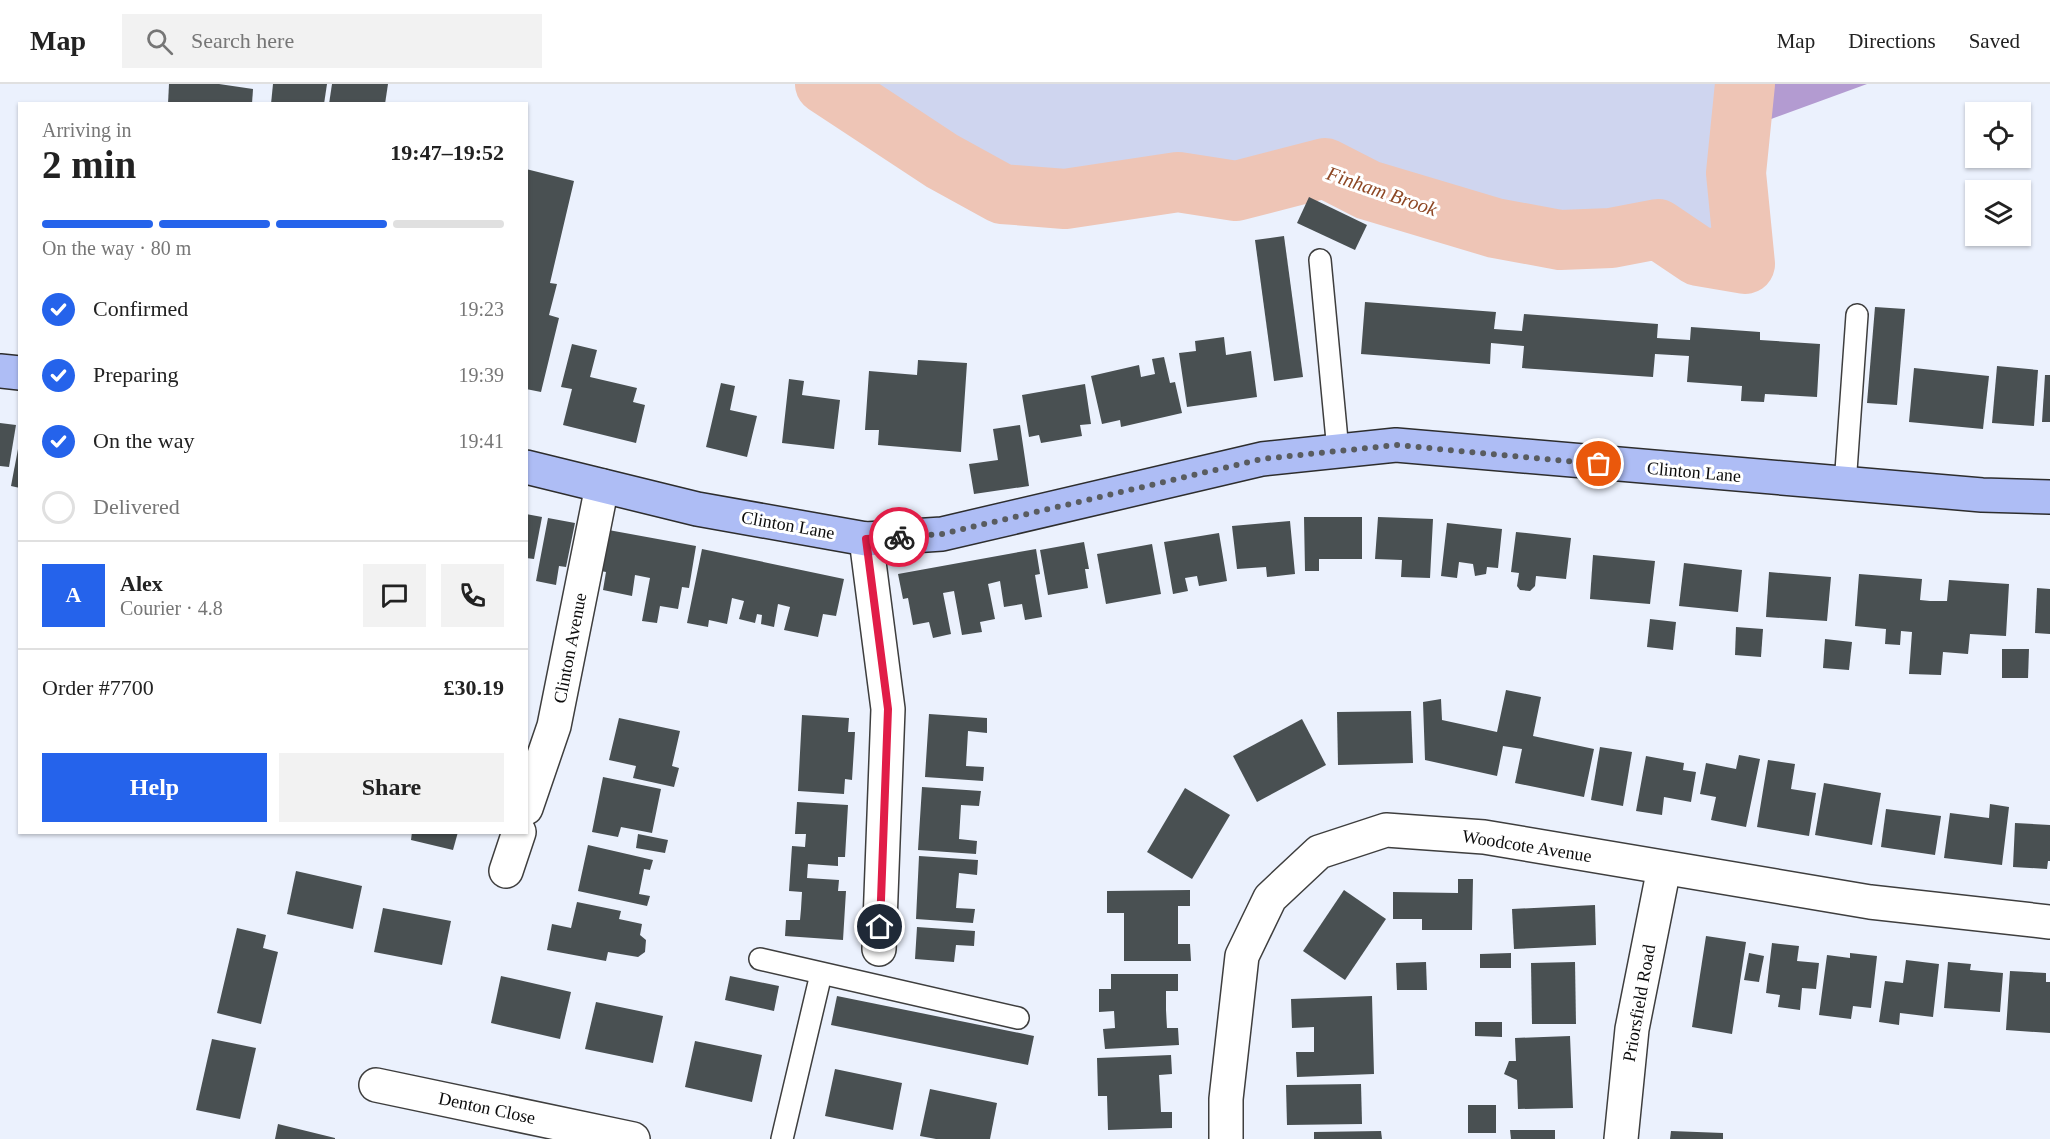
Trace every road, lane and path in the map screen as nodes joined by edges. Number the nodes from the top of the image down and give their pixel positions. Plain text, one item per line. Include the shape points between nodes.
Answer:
1 (1320, 260) dead end
2 (1857, 315) dead end
3 (0, 371) edge
4 (18, 373) edge
5 (1338, 451) junction
6 (528, 468) edge
7 (1845, 484) junction
8 (602, 486) junction
9 (2050, 497) edge
10 (866, 539) junction
11 (528, 802) edge
12 (518, 834) edge
13 (1664, 868) junction
14 (506, 871) dead end
15 (2050, 921) edge
16 (879, 949) dead end
17 (760, 959) dead end
18 (821, 974) junction
19 (1018, 1018) dead end
20 (376, 1085) dead end
21 (633, 1139) edge
22 (782, 1139) edge
23 (1226, 1139) edge
24 (1622, 1139) edge

1 - 5 lane
2 - 7 lane
3 - 4 main road
5 - 7 main road, Clinton Lane via 1396,445
5 - 10 main road, Clinton Lane via 1262,459 942,534
6 - 8 main road, Clinton Lane
7 - 9 main road, Clinton Lane
8 - 10 main road, Clinton Lane via 697,509
8 - 11 street, Clinton Avenue via 554,726
10 - 16 street via 888,709
12 - 14 street
13 - 15 street, Woodcote Avenue via 1870,902
13 - 23 street, Woodcote Avenue via 1484,837 1386,830 1319,852 1270,898 1242,956 1226,1099
13 - 24 street, Priorsfield Road via 1632,1029
17 - 18 lane
18 - 19 lane
18 - 22 lane
20 - 21 street, Denton Close

